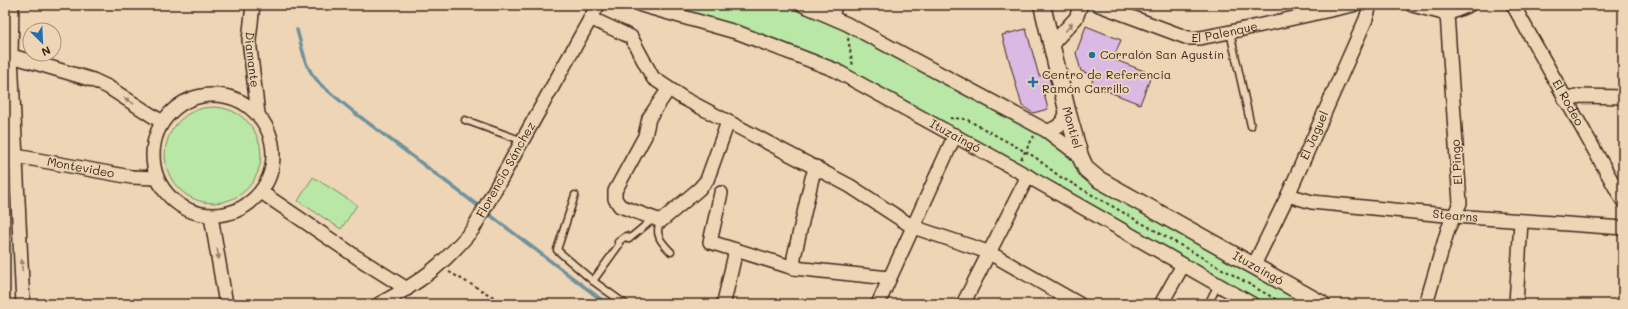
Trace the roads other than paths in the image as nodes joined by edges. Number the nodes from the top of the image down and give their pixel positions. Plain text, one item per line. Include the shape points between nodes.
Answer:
1 (12, 5) edge
2 (253, 5) edge
3 (598, 5) edge
4 (641, 5) edge
5 (803, 5) edge
6 (1042, 5) edge
7 (1081, 5) edge
8 (1099, 5) edge
9 (1353, 5) edge
10 (1370, 5) edge
11 (1412, 5) edge
12 (1469, 5) edge
13 (1513, 5) edge
14 (834, 11) edge
15 (1447, 14) junction
16 (590, 18) junction
17 (1230, 32) junction
18 (1052, 44) junction
19 (8, 55) edge
20 (668, 90) junction
21 (1623, 97) edge
22 (1566, 100) junction
23 (1067, 110) junction
24 (258, 114) junction
25 (465, 120) dead end
26 (162, 122) junction
27 (728, 122) junction
28 (1251, 126) dead end
29 (1042, 128) junction
30 (955, 135) junction
31 (523, 141) junction
32 (11, 155) edge
33 (1080, 156) junction
34 (816, 167) junction
35 (1028, 176) junction
36 (156, 178) junction
37 (261, 192) junction
38 (721, 193) dead end
39 (575, 195) dead end
40 (1288, 195) junction
41 (1623, 201) edge
42 (211, 216) junction
43 (1455, 216) junction
44 (657, 220) junction
45 (1521, 221) junction
46 (913, 227) junction
47 (1623, 228) edge
48 (736, 250) junction
49 (671, 252) dead end
50 (988, 252) junction
51 (1183, 265) junction
52 (1254, 265) junction
53 (794, 268) junction
54 (889, 278) junction
55 (593, 281) junction
56 (1218, 285) junction
57 (407, 289) junction
58 (724, 302) dead end
59 (23, 304) edge
60 (226, 304) edge
61 (379, 304) edge
62 (625, 304) edge
63 (878, 304) edge
64 (962, 304) edge
65 (1079, 304) edge
66 (1161, 304) edge
67 (1208, 304) edge
68 (1252, 304) edge
69 (1322, 304) edge
70 (1426, 304) edge
71 (1516, 304) edge

1 - 19 street
2 - 24 street, Diamante via 250,46
3 - 16 street, Florencio Sánchez
4 - 30 street, Ituzaingó via 739,33 805,58 862,83
5 - 14 street, Ituzaingó
6 - 18 street, Montiel
18 -> 7 street via 1076,18
8 - 17 street, El Palenque via 1188,38
9 - 17 street, El Palenque
10 - 40 street, El Jaguel
11 - 15 street
12 - 15 street
13 - 22 street, El Rodeo
14 - 29 street, Ituzaingó
15 - 43 street, El Pingo via 1460,203
16 - 20 street via 631,37 649,72
16 - 31 street, Florencio Sánchez
17 - 28 lane
18 - 23 street, Montiel
26 -> 19 street via 93,80
19 - 32 street
20 - 27 street
20 - 44 street via 649,118 645,136 614,196 620,206
21 - 22 street via 1580,96
22 - 41 street, El Rodeo
23 - 29 street via 1060,125
23 - 33 street, Montiel
24 - 26 street via 238,100 208,95 190,99 175,108
24 - 37 street via 268,128 273,145 273,163
25 - 31 lane
26 - 36 street via 154,139 152,158
27 - 34 street
27 - 44 street via 704,184
29 - 33 street, Ituzaingó
30 - 35 street, Ituzaingó
30 - 46 street
31 - 57 street, Florencio Sánchez via 473,229 458,248 425,278
32 - 36 street, Montevideo via 131,177
59 -> 32 street
33 - 52 street, Ituzaingó via 1086,169 1098,179
34 - 46 street
34 - 53 street via 794,257
35 - 50 street
35 - 51 street, Ituzaingó
36 - 42 street via 165,193 178,205 194,213
37 - 42 street via 245,207 229,214
37 - 57 street
38 - 48 street via 710,242
39 - 55 lane via 556,248
40 - 43 street, Stearns via 1312,202
40 - 52 street, El Jaguel
42 -> 60 street
43 - 45 street, Stearns
43 - 70 street, El Pingo via 1448,229
44 - 49 lane via 659,238
44 - 55 lane via 629,239 626,236 618,242 619,245
45 - 47 street, Stearns
45 - 71 street
46 - 50 street
46 - 54 street
48 - 53 street
48 - 58 street
50 - 64 street
50 - 65 street
51 - 56 street, Ituzaingó
51 - 66 street
52 - 69 street, Ituzaingó
53 - 54 street
54 - 63 street
55 - 62 lane
56 - 67 lane
56 - 68 street, Ituzaingó
57 - 61 street, Florencio Sánchez

